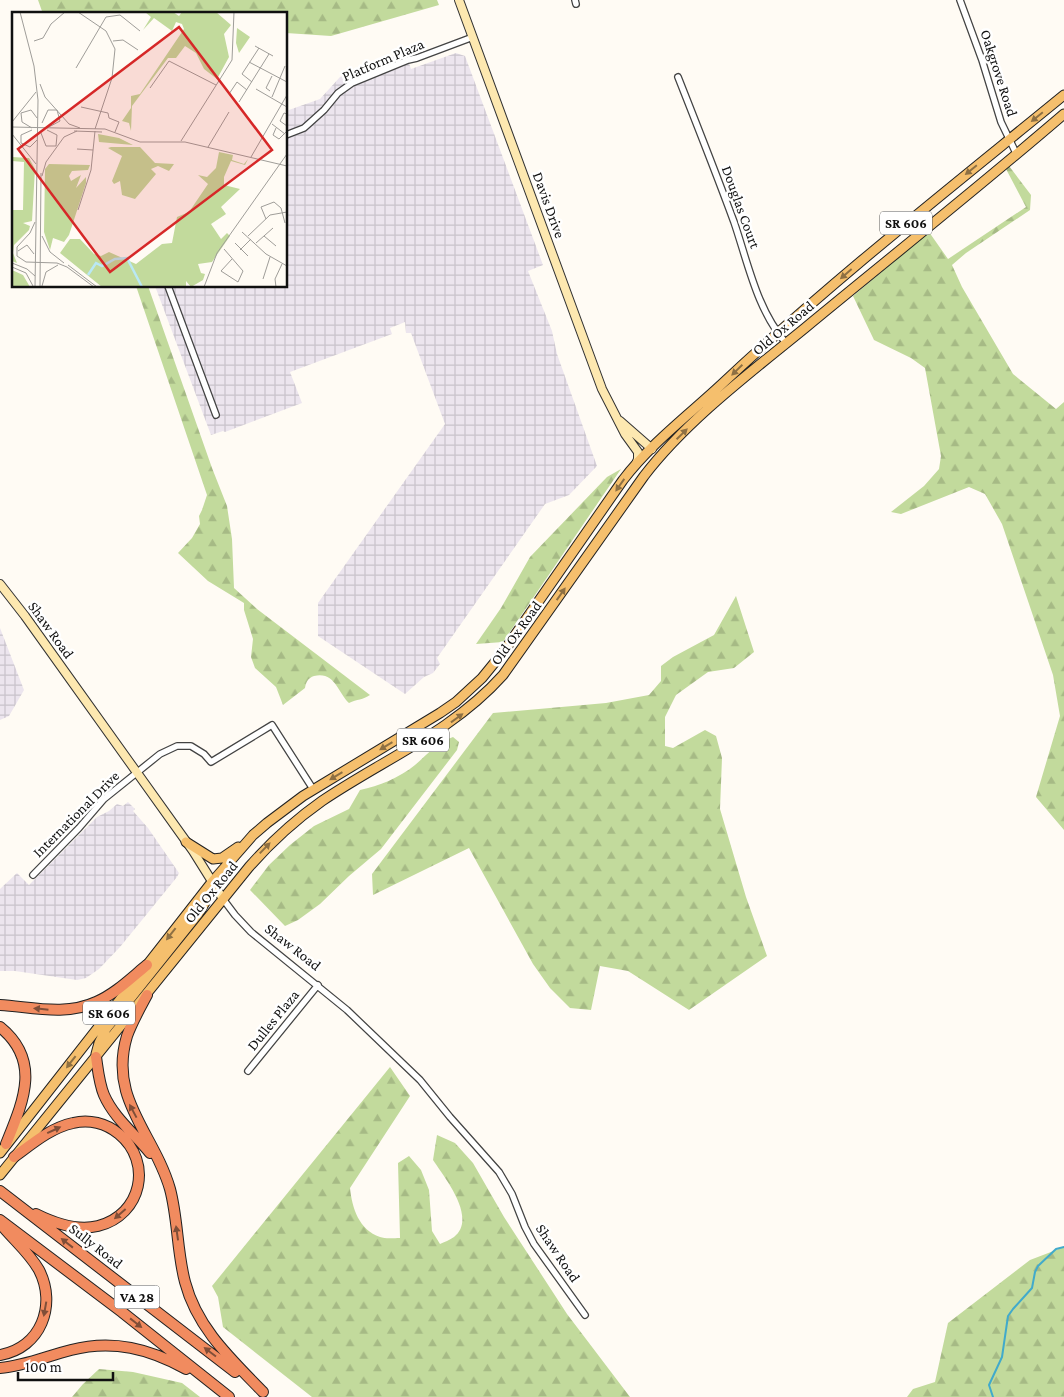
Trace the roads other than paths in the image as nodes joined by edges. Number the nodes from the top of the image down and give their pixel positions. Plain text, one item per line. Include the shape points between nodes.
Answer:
1 (459, 0) edge
2 (960, 0) edge
3 (473, 37) junction
4 (678, 76) dead end
5 (1064, 95) edge
6 (1064, 114) edge
7 (288, 134) edge
8 (1009, 140) junction
9 (1016, 154) junction
10 (169, 288) edge
11 (778, 333) junction
12 (786, 343) junction
13 (216, 415) dead end
14 (617, 418) junction
15 (652, 449) junction
16 (635, 466) junction
17 (649, 470) junction
18 (0, 584) edge
19 (137, 772) junction
20 (313, 790) junction
21 (249, 840) junction
22 (186, 842) junction
23 (33, 875) dead end
24 (212, 882) junction
25 (223, 899) junction
26 (147, 965) junction
27 (318, 984) junction
28 (147, 995) junction
29 (0, 1005) edge
30 (0, 1027) edge
31 (96, 1057) junction
32 (248, 1071) dead end
33 (6, 1144) junction
34 (0, 1153) edge
35 (14, 1157) junction
36 (163, 1170) junction
37 (3, 1171) edge
38 (0, 1191) edge
39 (12, 1200) junction
40 (0, 1220) edge
41 (0, 1224) edge
42 (585, 1315) dead end
43 (0, 1355) edge
44 (0, 1368) edge
45 (226, 1394) edge
46 (266, 1395) edge

1 - 3 street, Davis Drive
2 - 8 street, Oakgrove Road
3 - 7 street, Platform Plaza via 352,83 304,128
3 - 14 street, Davis Drive via 602,389
4 - 11 street, Douglas Court via 764,308
5 -> 8 main road, Old Ox Road / SR 606
6 - 9 main road, Old Ox Road / SR 606
8 - 9 street, Oakgrove Road
8 -> 11 main road, Old Ox Road / SR 606 via 915,215
9 - 12 main road, Old Ox Road / SR 606
10 - 13 street
11 - 12 street, Douglas Court
11 -> 15 main road, Old Ox Road / SR 606
17 -> 12 main road, Old Ox Road / SR 606 via 682,433
14 - 15 street, Davis Drive
14 - 16 street, Davis Drive via 638,452
15 - 16 main road, Old Ox Road / SR 606
15 - 17 main road via 653,460
16 -> 20 main road, Old Ox Road / SR 606 via 482,678 462,698 440,713
25 -> 17 main road, Old Ox Road / SR 606 via 260,854 304,814 432,735 487,693
18 - 19 street, Shaw Road
19 - 20 street, International Drive via 160,754 177,746 191,746 211,762 272,725
19 - 22 street, Shaw Road
19 - 23 street, International Drive via 104,799
20 - 21 main road, Old Ox Road / SR 606
21 - 22 main road via 217,859 207,857
21 - 24 main road, Old Ox Road / SR 606
22 - 24 street, Shaw Road
24 - 25 street, Shaw Road
24 -> 26 main road, Old Ox Road / SR 606
24 - 31 main road via 210,896 202,909 106,1029
25 - 27 street, Shaw Road via 251,932
25 - 28 main road, Old Ox Road / SR 606
26 -> 29 highway via 88,1006 48,1010
26 -> 33 main road, Old Ox Road / SR 606
27 - 32 street, Dulles Plaza
27 - 42 street, Shaw Road via 420,1080 498,1172 512,1194 534,1244
28 - 31 main road, Old Ox Road / SR 606
36 -> 28 highway via 129,1104 122,1072 128,1035
30 - 33 highway via 12,1037 26,1073 21,1106
31 - 35 main road, Old Ox Road / SR 606
31 - 36 highway via 104,1096
33 - 34 main road, Old Ox Road / SR 606
35 - 37 main road, Old Ox Road / SR 606
35 -> 39 highway via 45,1134 74,1122 90,1121 110,1127 131,1146 140,1172 138,1189 130,1204 115,1219 100,1225 67,1225 45,1218
46 -> 36 highway via 221,1350 195,1311 184,1281 173,1204
38 - 39 highway, Sully Road / VA 28
46 -> 39 highway, Sully Road / VA 28
40 -> 45 highway, VA 28
41 -> 43 highway via 30,1257 45,1284 47,1298 36,1334 20,1348
44 - 45 highway via 90,1346 127,1346 169,1359

